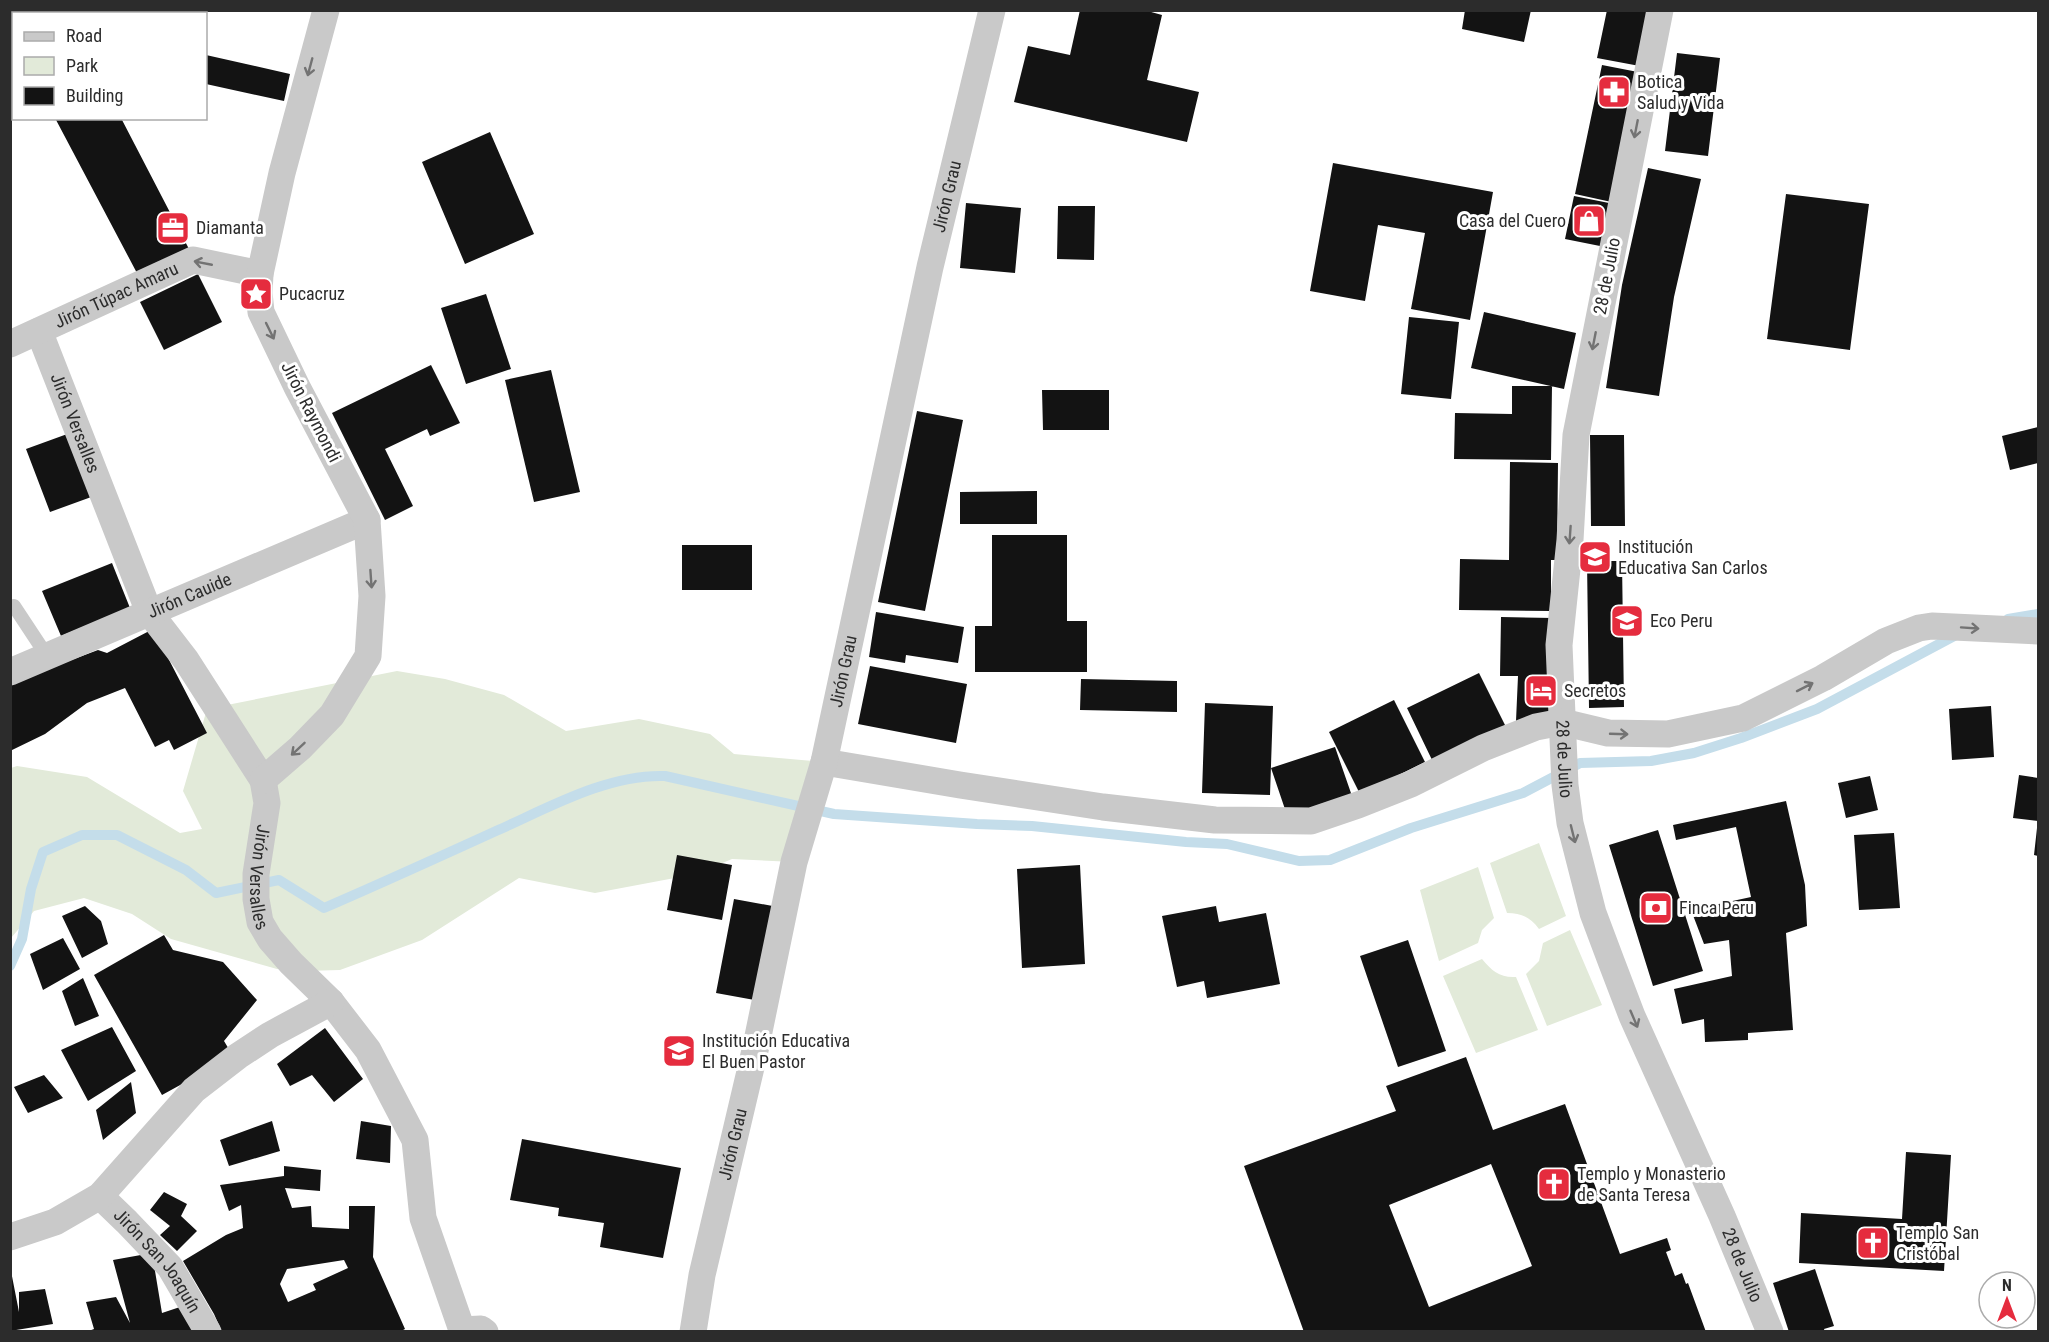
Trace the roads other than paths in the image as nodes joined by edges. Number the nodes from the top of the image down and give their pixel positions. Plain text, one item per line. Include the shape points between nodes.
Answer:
1 (326, 10) edge
2 (992, 10) edge
3 (1660, 10) edge
4 (260, 274) junction
5 (39, 331) junction
6 (10, 344) edge
7 (367, 520) junction
8 (14, 606) dead end
9 (149, 612) junction
10 (2038, 631) edge
11 (47, 656) junction
12 (10, 672) edge
13 (1562, 726) junction
14 (824, 762) junction
15 (265, 792) junction
16 (331, 1002) junction
17 (100, 1196) junction
18 (10, 1237) edge
19 (472, 1331) edge
20 (208, 1332) edge
21 (693, 1332) edge
22 (1770, 1332) edge

1 -> 4 street, Jirón Raymondi via 282,173
2 - 14 street, Jirón Grau via 930,267
3 -> 13 street, 28 de Julio via 1576,435 1559,645
4 -> 5 street, Jirón Túpac Amaru via 193,260
4 -> 7 street, Jirón Raymondi via 261,312
5 - 6 street, Jirón Túpac Amaru
5 - 9 street, Jirón Versalles
7 - 9 street, Jirón Cauide
7 -> 15 street, Jirón Raymondi via 372,596 368,656 332,715
8 - 11 lane
9 - 11 street, Jirón Cauide
9 - 15 street, Jirón Versalles via 186,660
13 -> 10 street via 1608,733 1668,734 1743,718 1906,632 1932,626
11 - 12 street, Jirón Cauide
13 - 14 street via 1536,727 1483,748 1412,784 1311,821 1215,820 960,786
13 -> 22 street, 28 de Julio via 1570,823 1593,913 1632,1016
14 - 21 street, Jirón Grau via 794,862 702,1275
15 - 16 street, Jirón Versalles via 256,874 260,922 291,963
16 - 17 street via 270,1035 194,1090
16 - 19 street, Jirón Versalles via 368,1050 415,1140 423,1218
17 - 18 street via 55,1222
17 - 20 street, Jirón San Joaquín via 170,1267

